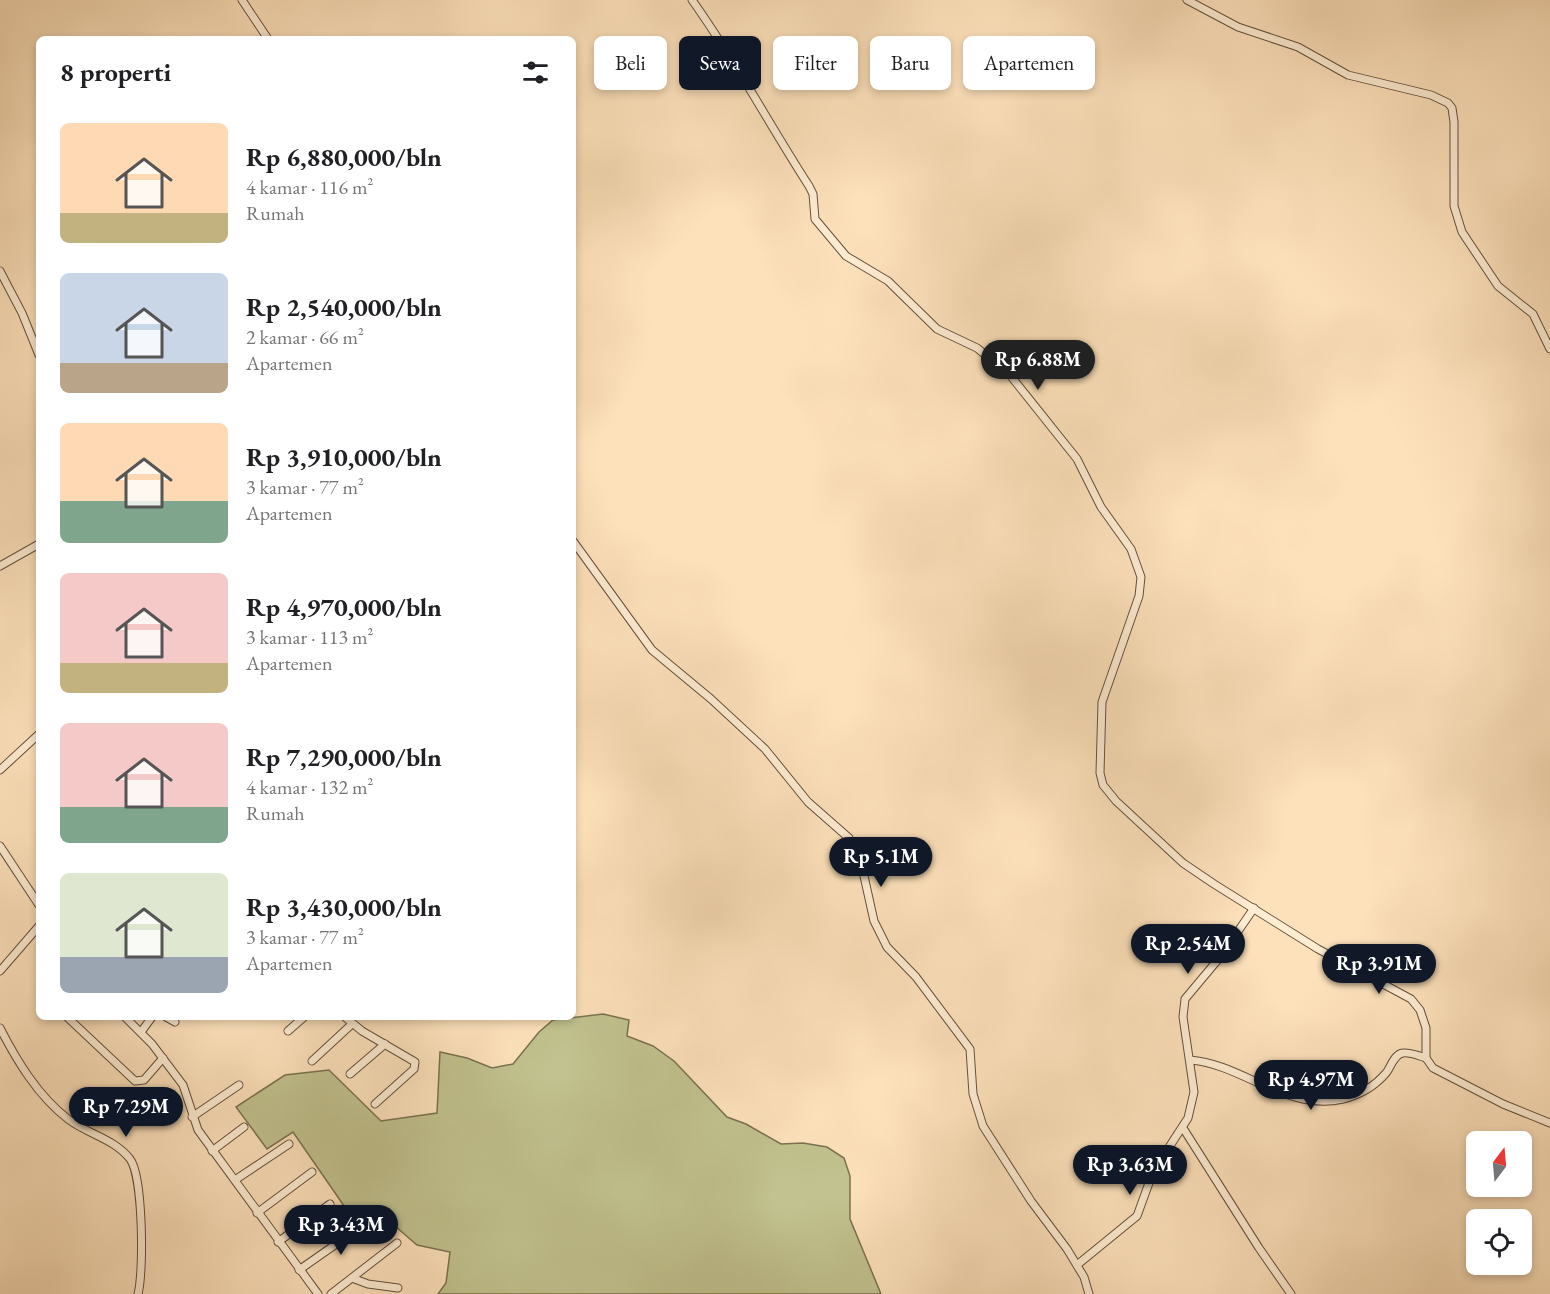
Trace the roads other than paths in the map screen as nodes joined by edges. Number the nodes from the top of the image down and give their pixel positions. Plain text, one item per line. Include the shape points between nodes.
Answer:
1 (243, 0) edge
2 (692, 0) edge
3 (1187, 0) edge
4 (266, 36) edge
5 (0, 271) edge
6 (36, 348) edge
7 (1550, 349) edge
8 (576, 545) edge
9 (36, 546) edge
10 (0, 566) edge
11 (36, 737) edge
12 (0, 770) edge
13 (0, 846) edge
14 (6, 854) junction
15 (0, 860) edge
16 (36, 900) edge
17 (1254, 908) junction
18 (36, 929) edge
19 (0, 971) edge
20 (70, 1020) edge
21 (128, 1020) edge
22 (150, 1020) edge
23 (171, 1020) edge
24 (301, 1020) edge
25 (348, 1020) edge
26 (175, 1022) dead end
27 (352, 1024) junction
28 (0, 1028) edge
29 (288, 1031) dead end
30 (141, 1032) junction
31 (385, 1044) junction
32 (163, 1058) junction
33 (1426, 1058) junction
34 (1190, 1060) junction
35 (312, 1061) dead end
36 (350, 1074) dead end
37 (239, 1085) dead end
38 (375, 1104) dead end
39 (192, 1117) junction
40 (1550, 1123) edge
41 (244, 1127) dead end
42 (1183, 1128) junction
43 (289, 1144) dead end
44 (212, 1151) junction
45 (312, 1172) dead end
46 (235, 1180) junction
47 (330, 1204) dead end
48 (257, 1213) junction
49 (369, 1221) dead end
50 (278, 1242) junction
51 (397, 1243) dead end
52 (1077, 1265) junction
53 (299, 1270) junction
54 (352, 1278) junction
55 (398, 1288) dead end
56 (138, 1294) edge
57 (318, 1294) edge
58 (331, 1294) edge
59 (1089, 1294) edge
60 (1291, 1294) edge

1 - 4 street
2 - 17 street via 730,54 809,186 815,219 846,256 888,281 937,329 977,348 1002,368 1077,459 1101,507 1131,549 1141,577 1134,614 1102,702 1101,779 1116,801 1183,863
3 - 7 street via 1238,27 1298,47 1348,75 1438,97 1448,103 1455,129 1454,206 1462,232 1498,286 1533,314
5 - 6 street
8 - 52 street via 652,650 765,749 808,802 849,838 862,867 874,921 887,947 916,977 968,1045 973,1061 973,1094 983,1126
9 - 10 street
11 - 12 street
13 - 14 street
14 - 15 street
14 - 16 street
17 - 33 street via 1318,949 1411,999 1426,1028
17 - 34 street via 1185,999 1183,1017
18 - 19 street
20 - 32 street via 135,1081 144,1080
21 - 30 street
22 - 30 street
23 - 26 street
24 - 29 street
25 - 27 street
27 - 31 street
27 - 35 street
28 - 56 street via 22,1068 45,1097 67,1118 117,1147 136,1169 141,1253
30 - 32 street
31 - 36 street
31 - 38 street via 412,1060 415,1067
32 - 39 street via 183,1085
33 - 34 street via 1400,1054 1367,1090 1335,1099 1277,1093 1206,1061
33 - 40 street via 1433,1068 1462,1085
34 - 42 street via 1194,1100
37 - 39 street
39 - 44 street
41 - 44 street
42 - 52 street via 1153,1172 1137,1216
42 - 60 street
43 - 46 street
44 - 46 street
45 - 48 street
46 - 48 street
47 - 50 street
48 - 50 street
49 - 53 street
50 - 53 street
51 - 54 street
52 - 59 street
53 - 57 street
54 - 55 street
54 - 58 street

